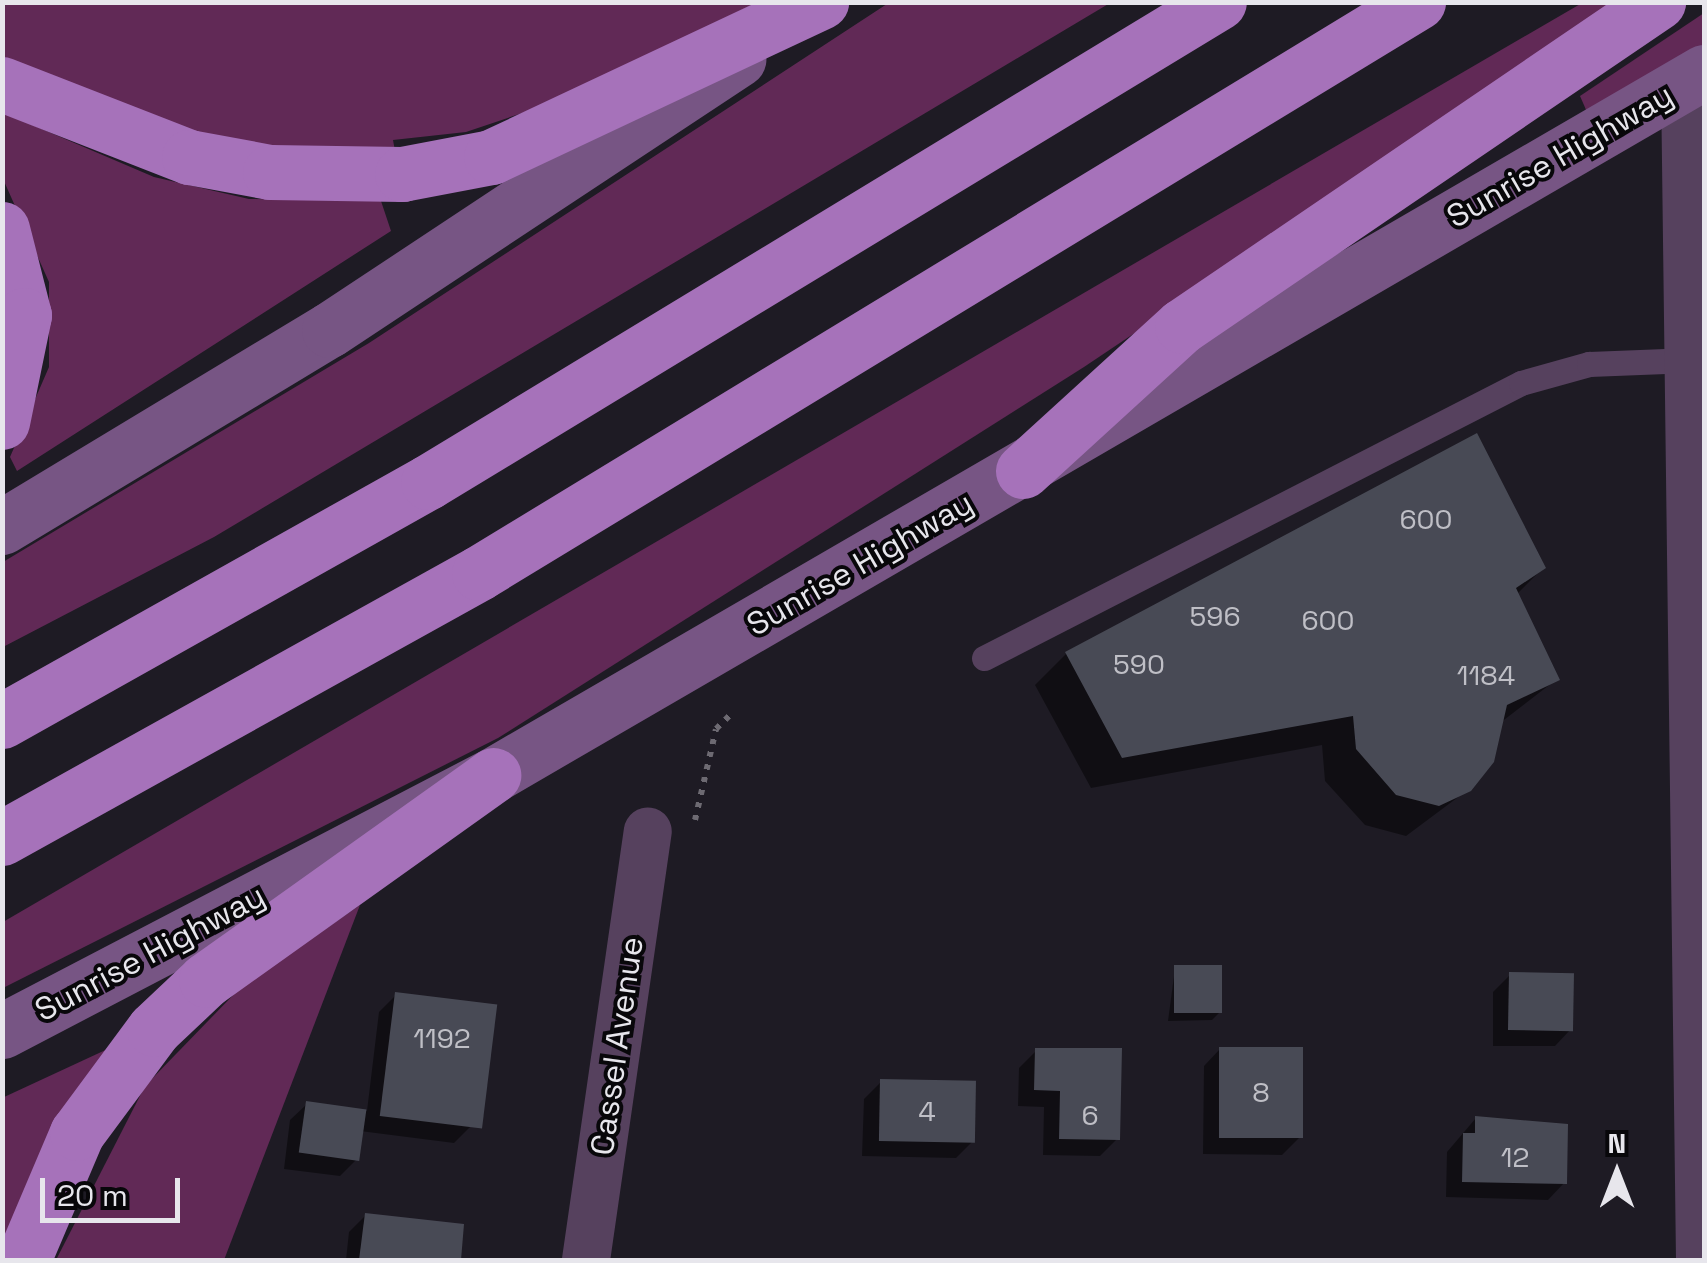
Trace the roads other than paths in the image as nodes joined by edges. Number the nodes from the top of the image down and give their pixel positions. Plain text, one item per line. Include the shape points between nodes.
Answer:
1 (822, 2) edge
2 (1218, 2) edge
3 (1418, 2) edge
4 (1658, 2) edge
5 (1695, 77) edge
6 (2, 84) edge
7 (2, 229) edge
8 (1691, 360) junction
9 (2, 422) edge
10 (1023, 470) junction
11 (2, 527) edge
12 (984, 658) dead end
13 (2, 720) edge
14 (493, 774) junction
15 (648, 831) road end
16 (2, 838) edge
17 (2, 1030) edge
18 (24, 1260) edge
19 (586, 1260) edge
20 (1700, 1260) edge

1 - 6 highway via 492,156 402,174 270,172 189,156
1 - 11 main road via 329,330
2 - 13 highway via 428,482
3 - 16 highway via 402,618
4 - 10 highway via 1182,326
5 - 8 street
5 - 10 main road, Sunrise Highway
7 - 9 highway via 24,316
8 - 12 lane via 1589,364 1522,383
8 - 20 street
10 - 14 main road, Sunrise Highway
14 - 17 main road, Sunrise Highway
14 - 18 highway via 166,1016 77,1133
15 - 19 street, Cassel Avenue

